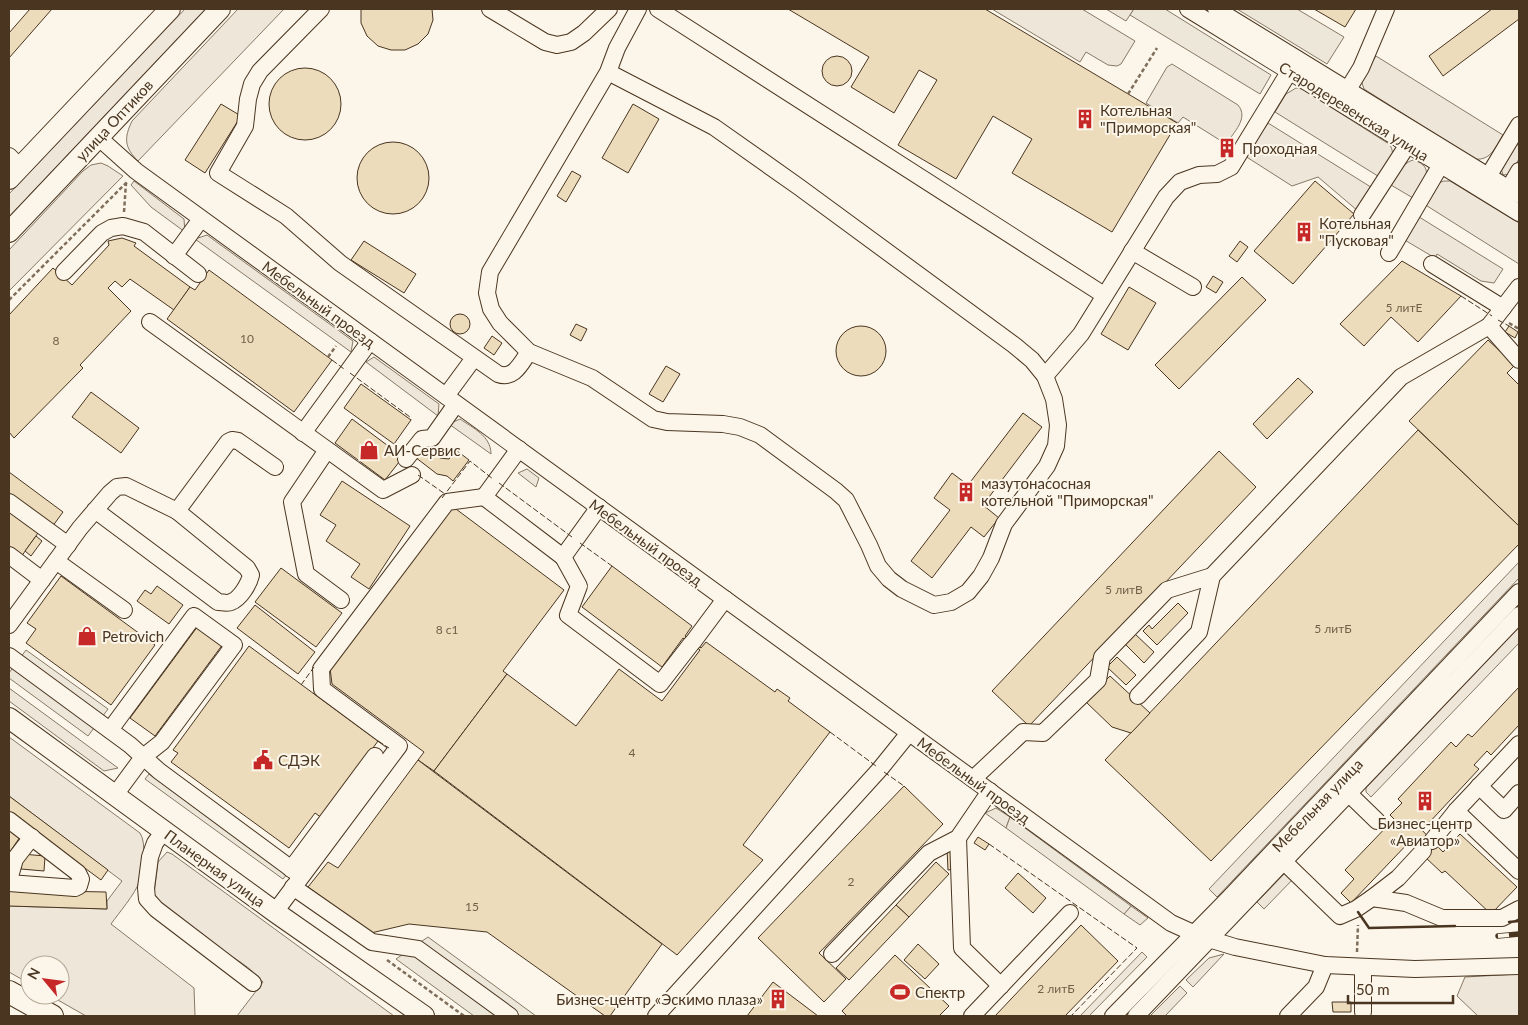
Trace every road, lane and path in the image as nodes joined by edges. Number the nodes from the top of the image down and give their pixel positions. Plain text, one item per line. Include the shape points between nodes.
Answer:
1 (170, 9) edge
2 (220, 9) edge
3 (321, 9) edge
4 (490, 9) edge
5 (609, 9) edge
6 (638, 9) edge
7 (658, 9) edge
8 (1188, 9) edge
9 (1216, 9) edge
10 (1386, 9) edge
11 (1157, 48) dead end
12 (1293, 65) junction
13 (608, 72) junction
14 (1128, 94) dead end
15 (1344, 96) junction
16 (1519, 125) edge
17 (98, 137) junction
18 (1412, 138) junction
19 (1445, 158) junction
20 (13, 167) edge
21 (1519, 172) edge
22 (129, 179) dead end
23 (1484, 182) junction
24 (126, 183) junction
25 (1510, 195) edge
26 (1519, 213) edge
27 (1362, 215) dead end
28 (201, 219) junction
29 (123, 226) junction
30 (9, 232) edge
31 (1132, 251) junction
32 (1389, 253) dead end
33 (174, 256) junction
34 (1432, 264) dead end
35 (64, 272) dead end
36 (198, 274) dead end
37 (1519, 287) edge
38 (1193, 288) dead end
39 (1104, 295) junction
40 (9, 300) edge
41 (1505, 315) junction
42 (150, 322) dead end
43 (1489, 326) junction
44 (1519, 329) edge
45 (370, 341) junction
46 (336, 346) dead end
47 (529, 352) junction
48 (328, 357) dead end
49 (474, 358) junction
50 (1519, 360) edge
51 (1044, 376) junction
52 (451, 400) junction
53 (303, 433) junction
54 (519, 449) junction
55 (327, 450) junction
56 (406, 459) dead end
57 (275, 467) dead end
58 (412, 475) dead end
59 (484, 497) junction
60 (9, 502) edge
61 (599, 507) junction
62 (95, 510) junction
63 (177, 511) junction
64 (68, 545) junction
65 (9, 556) edge
66 (563, 557) junction
67 (56, 561) junction
68 (1212, 576) junction
69 (42, 580) junction
70 (1519, 592) edge
71 (725, 599) junction
72 (341, 600) dead end
73 (124, 610) dead end
74 (1519, 615) edge
75 (11, 617) edge
76 (9, 656) edge
77 (1138, 696) dead end
78 (9, 718) edge
79 (110, 730) junction
80 (909, 732) junction
81 (1519, 744) edge
82 (375, 756) dead end
83 (143, 757) junction
84 (974, 779) junction
85 (1479, 786) junction
86 (1344, 789) junction
87 (990, 792) junction
88 (1519, 793) edge
89 (115, 795) junction
90 (1456, 811) junction
91 (9, 820) edge
92 (1377, 821) dead end
93 (164, 831) junction
94 (32, 837) junction
95 (958, 838) junction
96 (1279, 857) junction
97 (1519, 870) edge
98 (295, 877) junction
99 (9, 882) edge
100 (1372, 898) junction
101 (1519, 909) edge
102 (1351, 911) junction
103 (275, 912) junction
104 (1070, 914) dead end
105 (1202, 937) junction
106 (372, 942) junction
107 (832, 954) dead end
108 (1366, 964) junction
109 (1325, 965) junction
110 (1519, 966) edge
111 (253, 983) dead end
112 (1001, 986) junction
113 (9, 992) edge
114 (1362, 1012) dead end
115 (52, 1016) edge
116 (424, 1016) edge
117 (464, 1016) edge
118 (510, 1016) edge
119 (656, 1016) edge
120 (972, 1016) edge
121 (1113, 1016) edge
122 (1136, 1016) edge
123 (1288, 1016) edge

1 - 20 main road
2 - 17 main road, улица Оптиков
3 - 49 street via 260,71 252,84 245,126 218,172 286,216 340,263
4 - 5 street via 544,42 557,46 584,34
6 - 13 street
7 - 39 street
8 - 12 street, Стародеревенская улица
9 - 12 street, Стародеревенская улица
10 - 15 street via 1361,68
11 - 14 path
12 - 15 street, Стародеревенская улица
12 - 31 street via 1231,166 1217,174 1199,175 1180,182 1166,197
13 - 47 street via 490,272 487,293 491,309 500,323
13 - 51 street via 722,133 1014,345 1032,360
15 - 18 street, Стародеревенская улица
16 - 23 street
17 - 28 street, Мебельный проезд via 136,171
17 - 30 main road, улица Оптиков
18 - 19 street, Стародеревенская улица
18 - 27 street
19 - 23 street, Стародеревенская улица
19 - 32 street
21 - 25 street
22 - 24 path
23 - 25 street, Стародеревенская улица
24 - 29 path
24 - 40 path
25 - 26 street, Стародеревенская улица
28 - 33 street
28 - 45 street, Мебельный проезд
29 - 33 street via 144,232
29 - 35 street via 102,233
31 - 38 street
31 - 39 street
33 - 36 street
34 - 41 street
37 - 41 street
39 - 51 street via 1081,334
41 - 43 street
41 - 44 path
42 - 53 street
43 - 50 street
43 - 68 street via 1401,378
45 - 52 street, Мебельный проезд
45 - 53 street
46 - 48 path
47 - 49 street via 518,369 504,376
47 - 51 street via 592,378 653,419 723,424 760,434 846,500 878,566 902,589 934,605 951,602 968,592 982,576 1004,524 1047,466 1056,446 1058,424 1054,399
49 - 52 street
52 - 54 street, Мебельный проезд
52 - 56 street via 432,438 422,439
53 - 55 street
54 - 59 street
54 - 61 street, Мебельный проезд
55 - 58 street via 383,490
55 - 72 street via 292,502 306,574
57 - 63 street via 238,441 228,442
59 - 66 street
59 - 98 street via 447,502 321,669 322,689 399,746
60 - 64 street
61 - 66 street
61 - 71 street, Мебельный проезд
62 - 63 street via 110,492 126,486
62 - 63 street via 218,602 232,602 249,582 251,575 247,568
62 - 64 street
64 - 67 street
65 - 69 street
66 - 71 street via 579,586 568,615 660,684
67 - 69 street
67 - 73 street
68 - 77 street via 1199,632
68 - 84 street via 1167,590 1102,657 1098,680 1043,733 1024,732
69 - 75 street
70 - 86 street, Мебельная улица
71 - 80 street, Мебельный проезд
74 - 86 street, Мебельная улица
76 - 79 street
78 - 89 main road, Планерная улица
79 - 83 street
79 - 83 street via 194,616 234,645 162,742
80 - 84 street, Мебельный проезд
80 - 119 street via 880,769
81 - 85 street
82 - 98 street
83 - 89 street
83 - 98 street
84 - 87 street, Мебельный проезд
85 - 88 street via 1504,810
85 - 90 street
86 - 92 street
86 - 96 street, Мебельная улица
87 - 95 street
87 - 105 street, Мебельный проезд via 1171,923
89 - 93 main road, Планерная улица
90 - 97 street
90 - 100 street via 1398,878
91 - 94 street
93 - 103 main road, Планерная улица
93 - 111 street via 150,857 146,888 148,899 156,909
94 - 99 street via 15,859
94 - 99 street via 78,873 81,879 79,886
95 - 107 street via 929,854
95 - 112 street via 962,948
96 - 102 street via 1340,916
96 - 105 street, Мебельная улица
98 - 103 street
98 - 106 street
100 - 101 street via 1406,903 1442,918 1502,918
100 - 102 street
102 - 108 path via 1358,924
103 - 116 main road, Планерная улица
104 - 112 street
105 - 109 street, Мебельный проезд
105 - 121 street, Мебельная улица
105 - 122 street, Мебельная улица
106 - 117 path via 389,963
106 - 118 street via 418,949
108 - 109 street, Мебельный проезд
108 - 110 street, Мебельный проезд via 1415,969
108 - 114 street
109 - 123 street via 1316,987
112 - 120 street
113 - 115 highway

